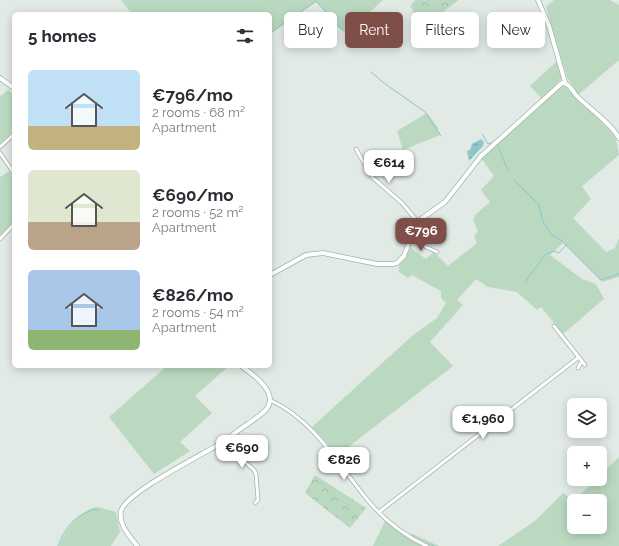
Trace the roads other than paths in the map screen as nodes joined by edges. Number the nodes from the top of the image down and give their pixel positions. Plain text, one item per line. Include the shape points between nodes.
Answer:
1 (538, 0) edge
2 (0, 78) edge
3 (565, 82) junction
4 (12, 87) edge
5 (12, 136) edge
6 (619, 138) edge
7 (0, 148) edge
8 (356, 149) dead end
9 (0, 153) edge
10 (12, 170) edge
11 (418, 222) junction
12 (12, 226) edge
13 (0, 239) edge
14 (411, 240) junction
15 (437, 252) dead end
16 (272, 274) edge
17 (554, 326) dead end
18 (579, 357) junction
19 (582, 361) junction
20 (586, 366) dead end
21 (244, 368) edge
22 (578, 368) dead end
23 (270, 400) junction
24 (223, 442) junction
25 (255, 503) dead end
26 (379, 512) junction
27 (137, 546) edge
28 (427, 546) edge

1 - 3 street via 549,26
2 - 4 street
3 - 6 street
3 - 11 street via 481,156 445,202
5 - 7 street
8 - 11 street via 372,176 402,203
9 - 10 street
11 - 14 street
12 - 13 street
14 - 15 street
14 - 16 street via 404,256 393,264 377,264 323,252 306,255
17 - 18 street
18 - 19 street
18 - 26 street
19 - 20 street
19 - 22 street
21 - 23 street via 256,376
23 - 24 street via 262,413
23 - 26 street via 304,423
24 - 25 street via 254,470 258,500
24 - 27 street via 124,504 121,516 123,526
26 - 28 street

